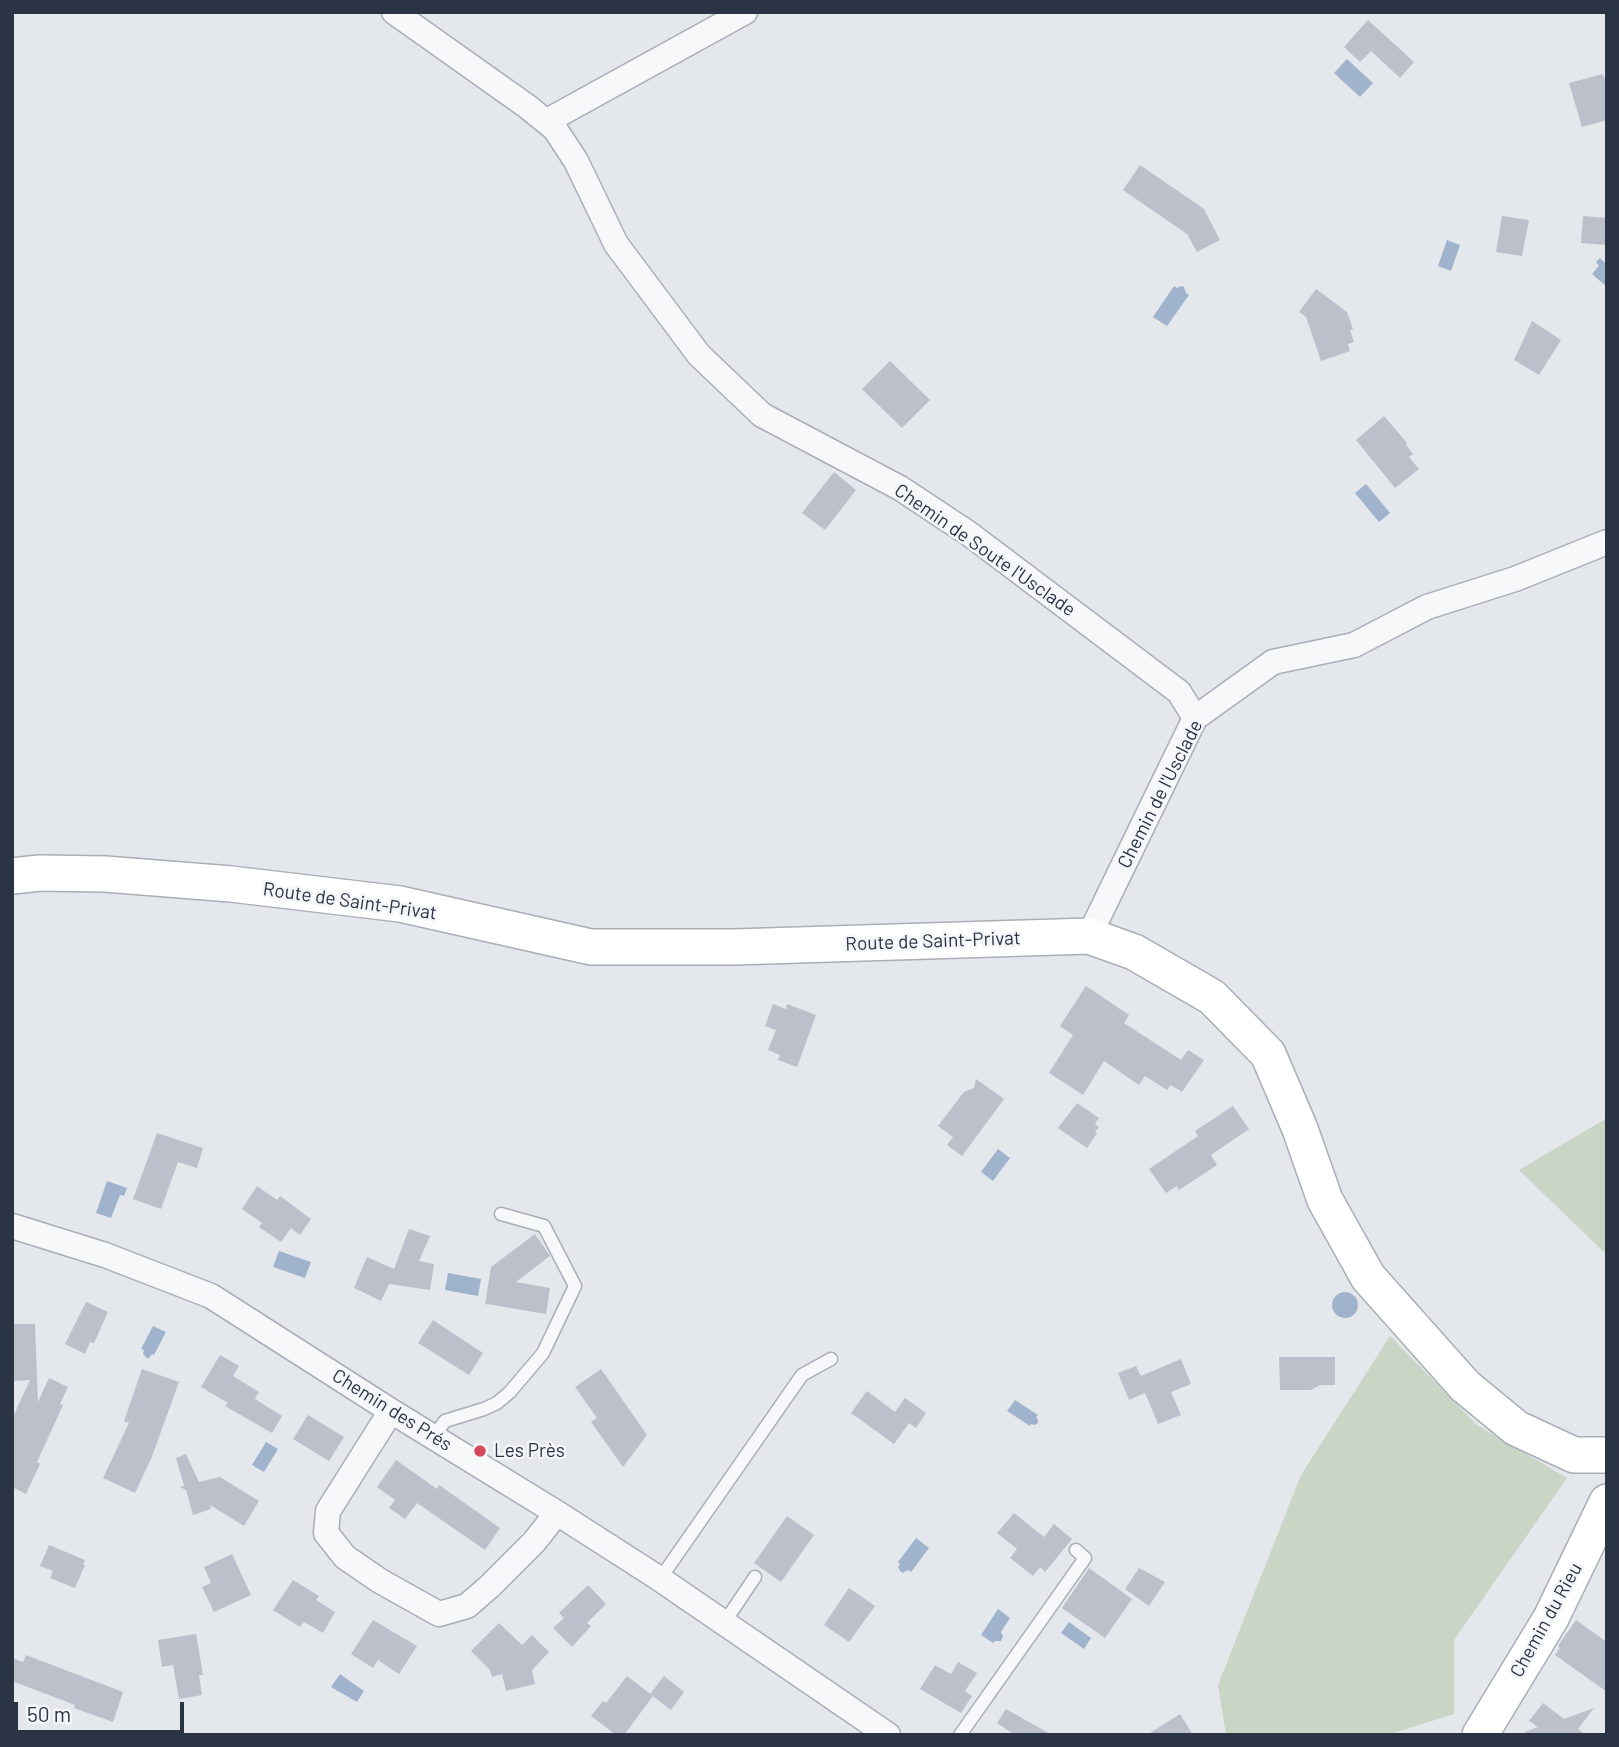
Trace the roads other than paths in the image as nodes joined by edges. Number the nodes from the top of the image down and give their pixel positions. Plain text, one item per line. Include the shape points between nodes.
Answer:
1 (394, 12) edge
2 (745, 12) edge
3 (547, 121) junction
4 (1607, 542) edge
5 (1195, 718) junction
6 (12, 876) edge
7 (1089, 936) junction
8 (501, 1213) dead end
9 (12, 1226) edge
10 (831, 1359) dead end
11 (391, 1411) junction
12 (434, 1436) junction
13 (1607, 1455) edge
14 (1607, 1502) edge
15 (557, 1513) junction
16 (1076, 1550) dead end
17 (755, 1577) dead end
18 (660, 1579) junction
19 (724, 1623) junction
20 (888, 1735) edge
21 (960, 1735) edge
22 (1479, 1735) edge

1 - 3 street, Chemin de Soute l'Usclade
2 - 3 street
3 - 5 street, Chemin de Soute l'Usclade via 576,161 616,244 699,355 762,415 900,488 968,533 1179,692
4 - 5 street, Chemin de l'Usclade via 1515,579 1427,607 1354,645 1273,662
5 - 7 street, Chemin de l'Usclade
6 - 7 street, Route de Saint-Privat via 117,875 400,904 591,947
7 - 13 street, Route de Saint-Privat via 1134,952 1212,997 1268,1054 1325,1200 1368,1277 1465,1386 1516,1428 1574,1455
8 - 12 lane via 544,1226 575,1286 543,1353 510,1392 484,1409 445,1421
9 - 11 street, Chemin des Prés via 105,1255 211,1296
10 - 18 lane via 802,1375
11 - 12 street, Chemin des Prés
11 - 15 street via 328,1511 326,1533 345,1556 380,1581 439,1614 467,1606 534,1542
12 - 15 street, Chemin des Prés
14 - 22 street, Chemin du Rieu via 1551,1618
15 - 18 street, Chemin des Prés
16 - 21 lane via 1085,1558
17 - 19 lane
18 - 19 street, Chemin des Prés
19 - 20 street, Chemin des Prés

